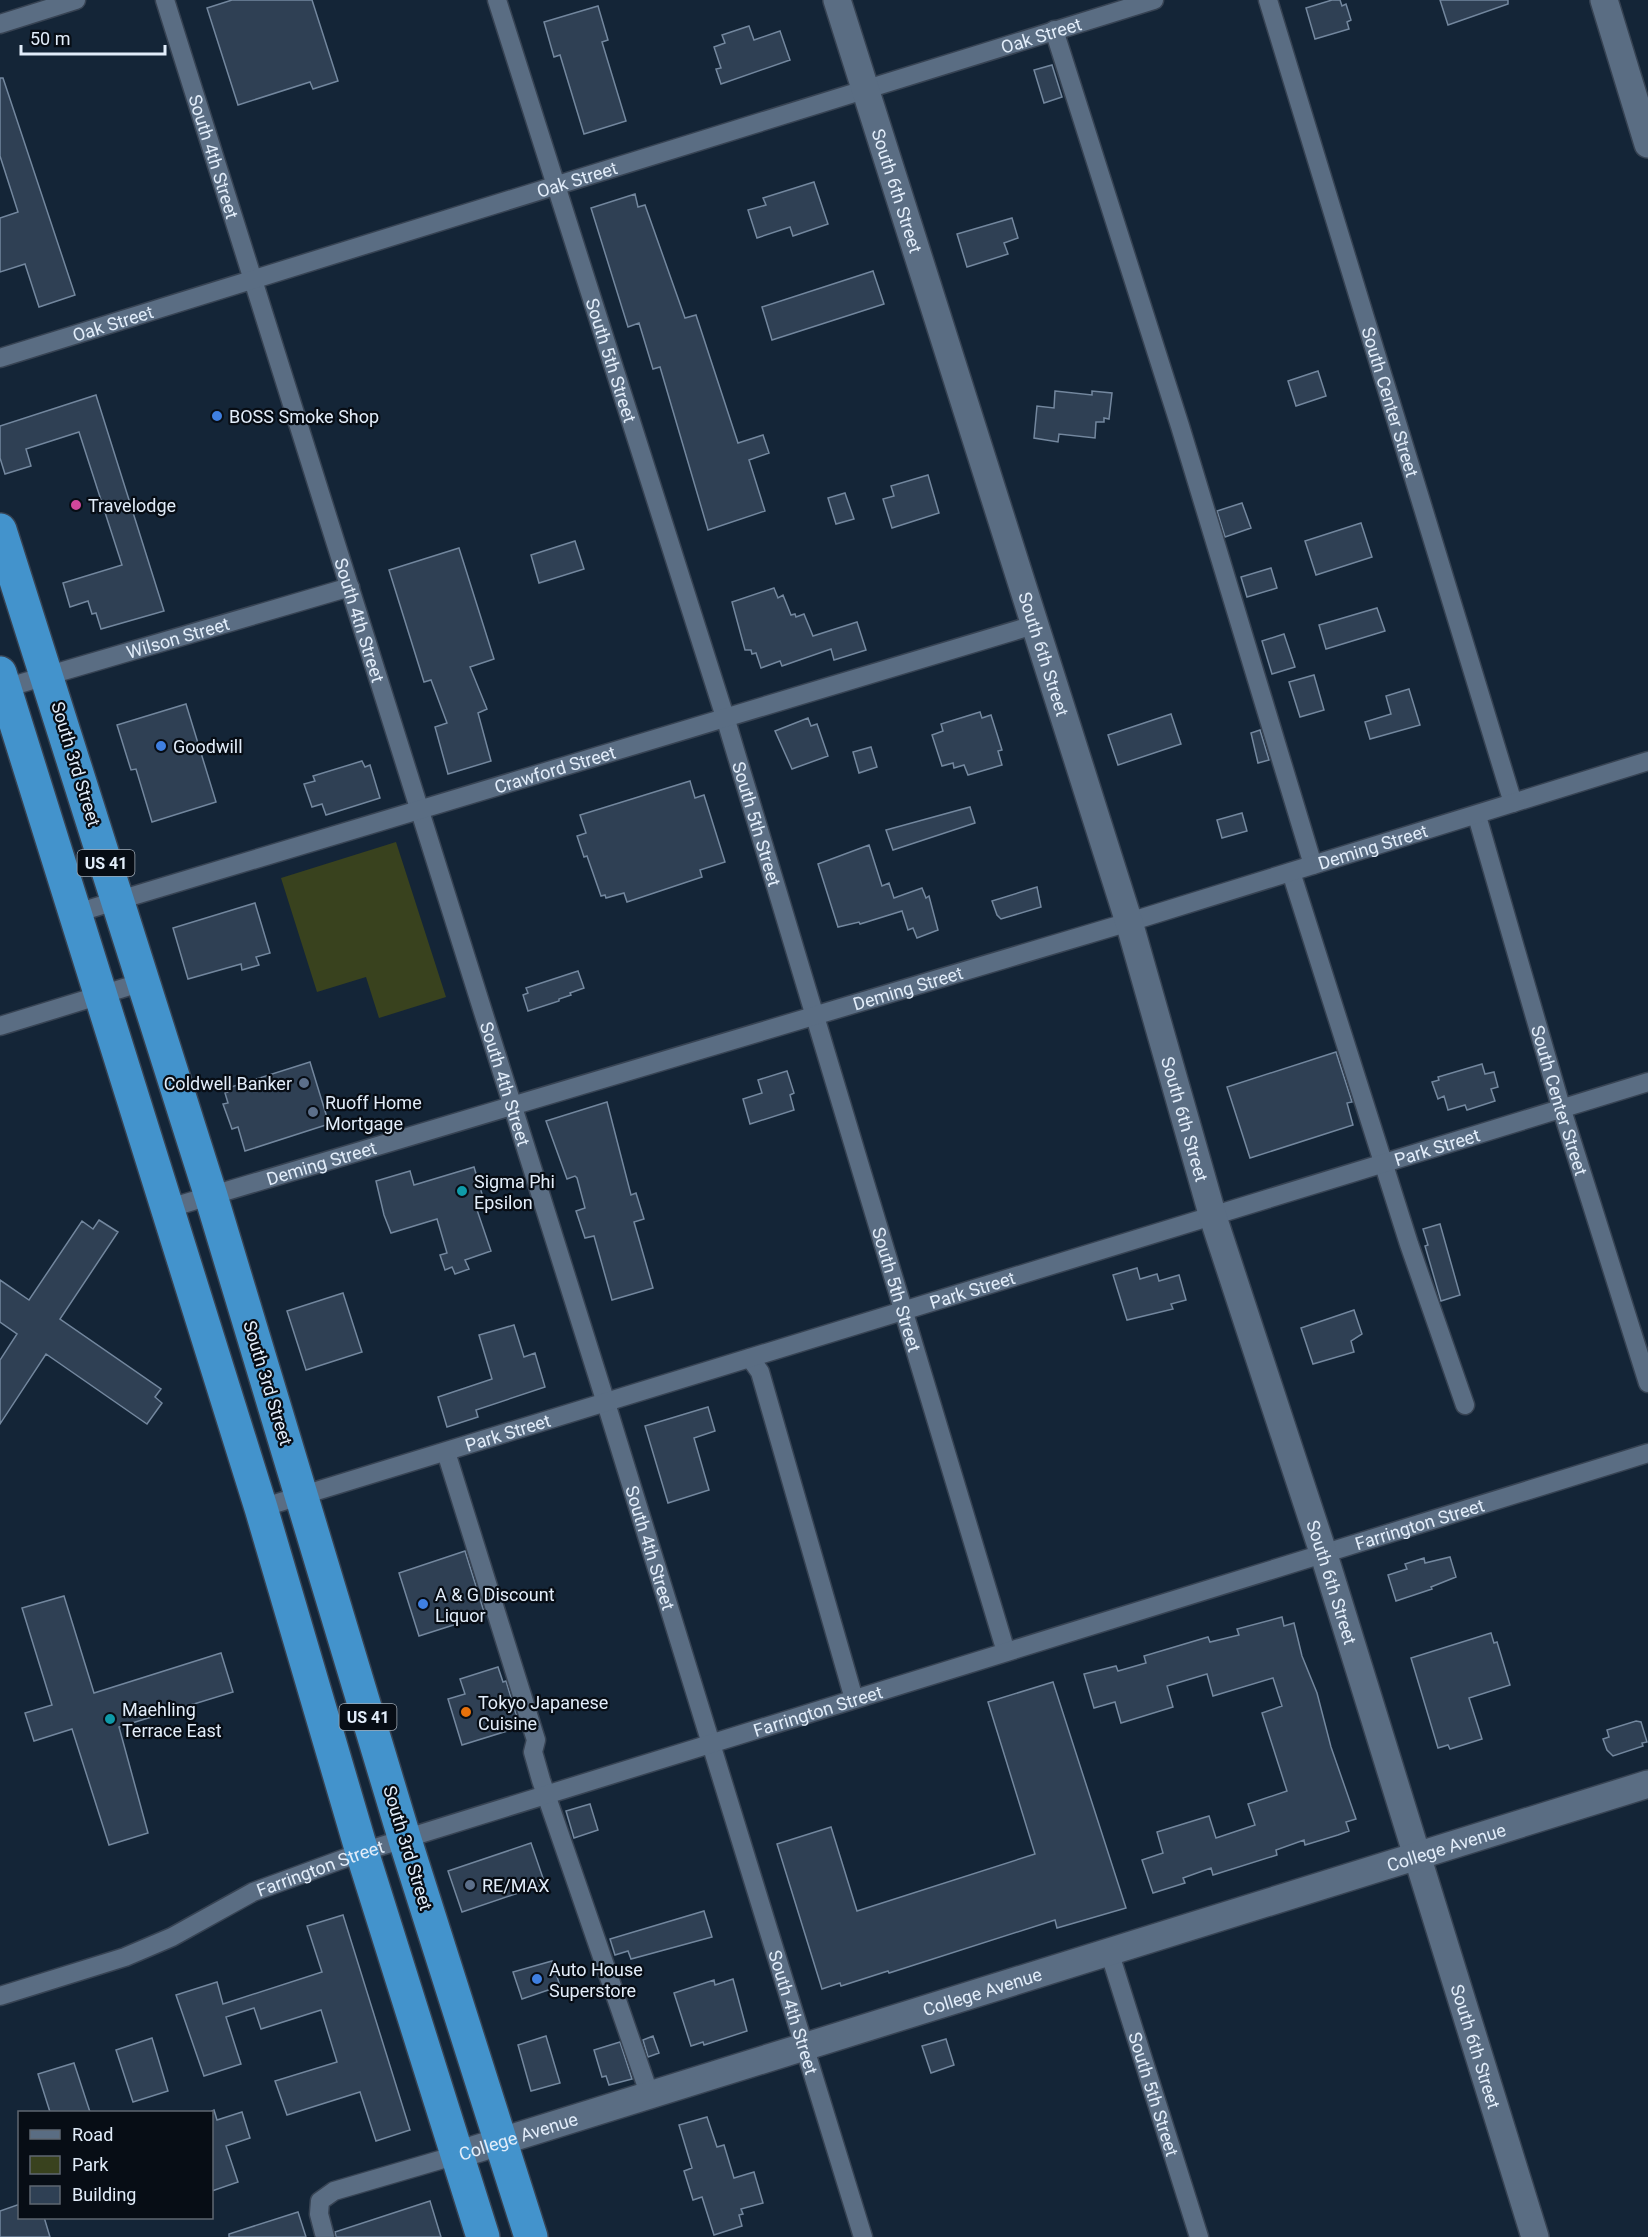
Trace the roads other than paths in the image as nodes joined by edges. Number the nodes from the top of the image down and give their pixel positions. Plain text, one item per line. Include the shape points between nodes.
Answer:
1 (76, 0) edge
2 (165, 0) edge
3 (497, 0) edge
4 (837, 0) edge
5 (1154, 0) edge
6 (1268, 0) edge
7 (1604, 0) edge
8 (0, 24) edge
9 (1054, 30) junction
10 (865, 88) junction
11 (1648, 144) edge
12 (556, 184) junction
13 (254, 279) junction
14 (0, 358) edge
15 (0, 530) edge
16 (350, 587) junction
17 (1034, 625) junction
18 (48, 676) junction
19 (2, 681) edge
20 (725, 717) junction
21 (1648, 761) edge
22 (1513, 803) junction
23 (418, 810) junction
24 (1478, 816) junction
25 (1314, 865) junction
26 (1291, 872) junction
27 (118, 901) junction
28 (76, 914) junction
29 (1129, 922) junction
30 (142, 982) junction
31 (101, 994) junction
32 (816, 1016) junction
33 (0, 1026) edge
34 (1648, 1082) edge
35 (512, 1106) junction
36 (1561, 1107) junction
37 (1384, 1163) junction
38 (211, 1196) junction
39 (166, 1209) junction
40 (1213, 1217) junction
41 (905, 1311) junction
42 (750, 1358) junction
43 (1648, 1383) edge
44 (606, 1403) junction
45 (1465, 1405) dead end
46 (446, 1452) junction
47 (1648, 1453) edge
48 (303, 1496) junction
49 (261, 1508) junction
50 (1324, 1555) junction
51 (1006, 1652) junction
52 (854, 1699) junction
53 (710, 1744) junction
54 (1648, 1784) edge
55 (546, 1795) junction
56 (405, 1840) junction
57 (362, 1851) junction
58 (1416, 1855) junction
59 (1110, 1951) junction
60 (0, 1996) edge
61 (804, 2049) junction
62 (650, 2096) junction
63 (501, 2141) junction
64 (457, 2155) junction
65 (325, 2237) edge
66 (483, 2237) edge
67 (531, 2237) edge
68 (863, 2237) edge
69 (1199, 2237) edge
70 (1535, 2237) edge

1 - 8 street
2 - 13 street, South 4th Street
3 - 12 street, South 5th Street
4 - 10 street, South 6th Street
5 - 9 street, Oak Street
6 - 22 street, South Center Street
7 - 11 street
9 - 10 street, Oak Street
9 - 25 street
10 - 12 street, Oak Street
10 - 17 street, South 6th Street
12 - 13 street, Oak Street
12 - 20 street, South 5th Street
13 - 14 street, Oak Street
13 - 16 street, South 4th Street
15 - 18 highway, South 3rd Street / US 41
16 - 18 street, Wilson Street
16 - 23 street, South 4th Street
17 - 20 street, Crawford Street
17 - 29 street, South 6th Street
18 - 19 street, Wilson Street
18 - 27 highway, South 3rd Street / US 41
19 - 28 highway, US 41
20 - 23 street, Crawford Street
20 - 32 street, South 5th Street
21 - 22 street, Deming Street
22 - 24 street, Deming Street
23 - 27 street, Crawford Street
23 - 35 street, South 4th Street
24 - 25 street, Deming Street
24 - 36 street, South Center Street
25 - 26 street, Deming Street
26 - 29 street, Deming Street
26 - 37 street
27 - 28 street, Crawford Street
27 - 30 highway, South 3rd Street / US 41
28 - 31 highway, US 41
29 - 32 street, Deming Street
29 - 40 street, South 6th Street
30 - 31 street
30 - 38 highway, South 3rd Street / US 41
31 - 33 street
31 - 39 highway, US 41
32 - 35 street, Deming Street
32 - 41 street, South 5th Street
34 - 36 street, Park Street
35 - 38 street, Deming Street
35 - 44 street, South 4th Street
36 - 37 street, Park Street
36 - 43 street, South Center Street
37 - 40 street, Park Street
37 - 45 street
38 - 39 street, Deming Street
38 - 48 highway, South 3rd Street / US 41
39 - 49 highway, US 41
40 - 41 street, Park Street
40 - 50 street, South 6th Street
41 - 42 street, Park Street
41 - 51 street, South 5th Street
42 - 44 street, Park Street
42 - 52 street via 760,1372
44 - 46 street, Park Street
44 - 53 street, South 4th Street
46 - 48 street, Park Street
46 - 55 street via 536,1740 533,1752
47 - 50 street, Farrington Street
48 - 49 street, Park Street
48 - 56 highway, South 3rd Street / US 41
49 - 57 highway, US 41
50 - 51 street, Farrington Street
50 - 58 street, South 6th Street
51 - 52 street, Farrington Street
52 - 53 street, Farrington Street
53 - 55 street, Farrington Street
53 - 61 street, South 4th Street
54 - 58 street, College Avenue
55 - 56 street, Farrington Street
55 - 62 street
56 - 57 street, Farrington Street
56 - 63 highway, South 3rd Street / US 41
57 - 60 street, Farrington Street via 253,1892 172,1937 125,1957
57 - 64 highway, US 41
58 - 59 street, College Avenue
58 - 70 street, South 6th Street
59 - 61 street, College Avenue
59 - 69 street, South 5th Street
61 - 62 street, College Avenue
61 - 68 street, South 4th Street
62 - 63 street, College Avenue
63 - 64 street, College Avenue
63 - 67 highway, South 3rd Street / US 41
64 - 65 street, College Avenue via 334,2191 320,2201
64 - 66 highway, US 41

